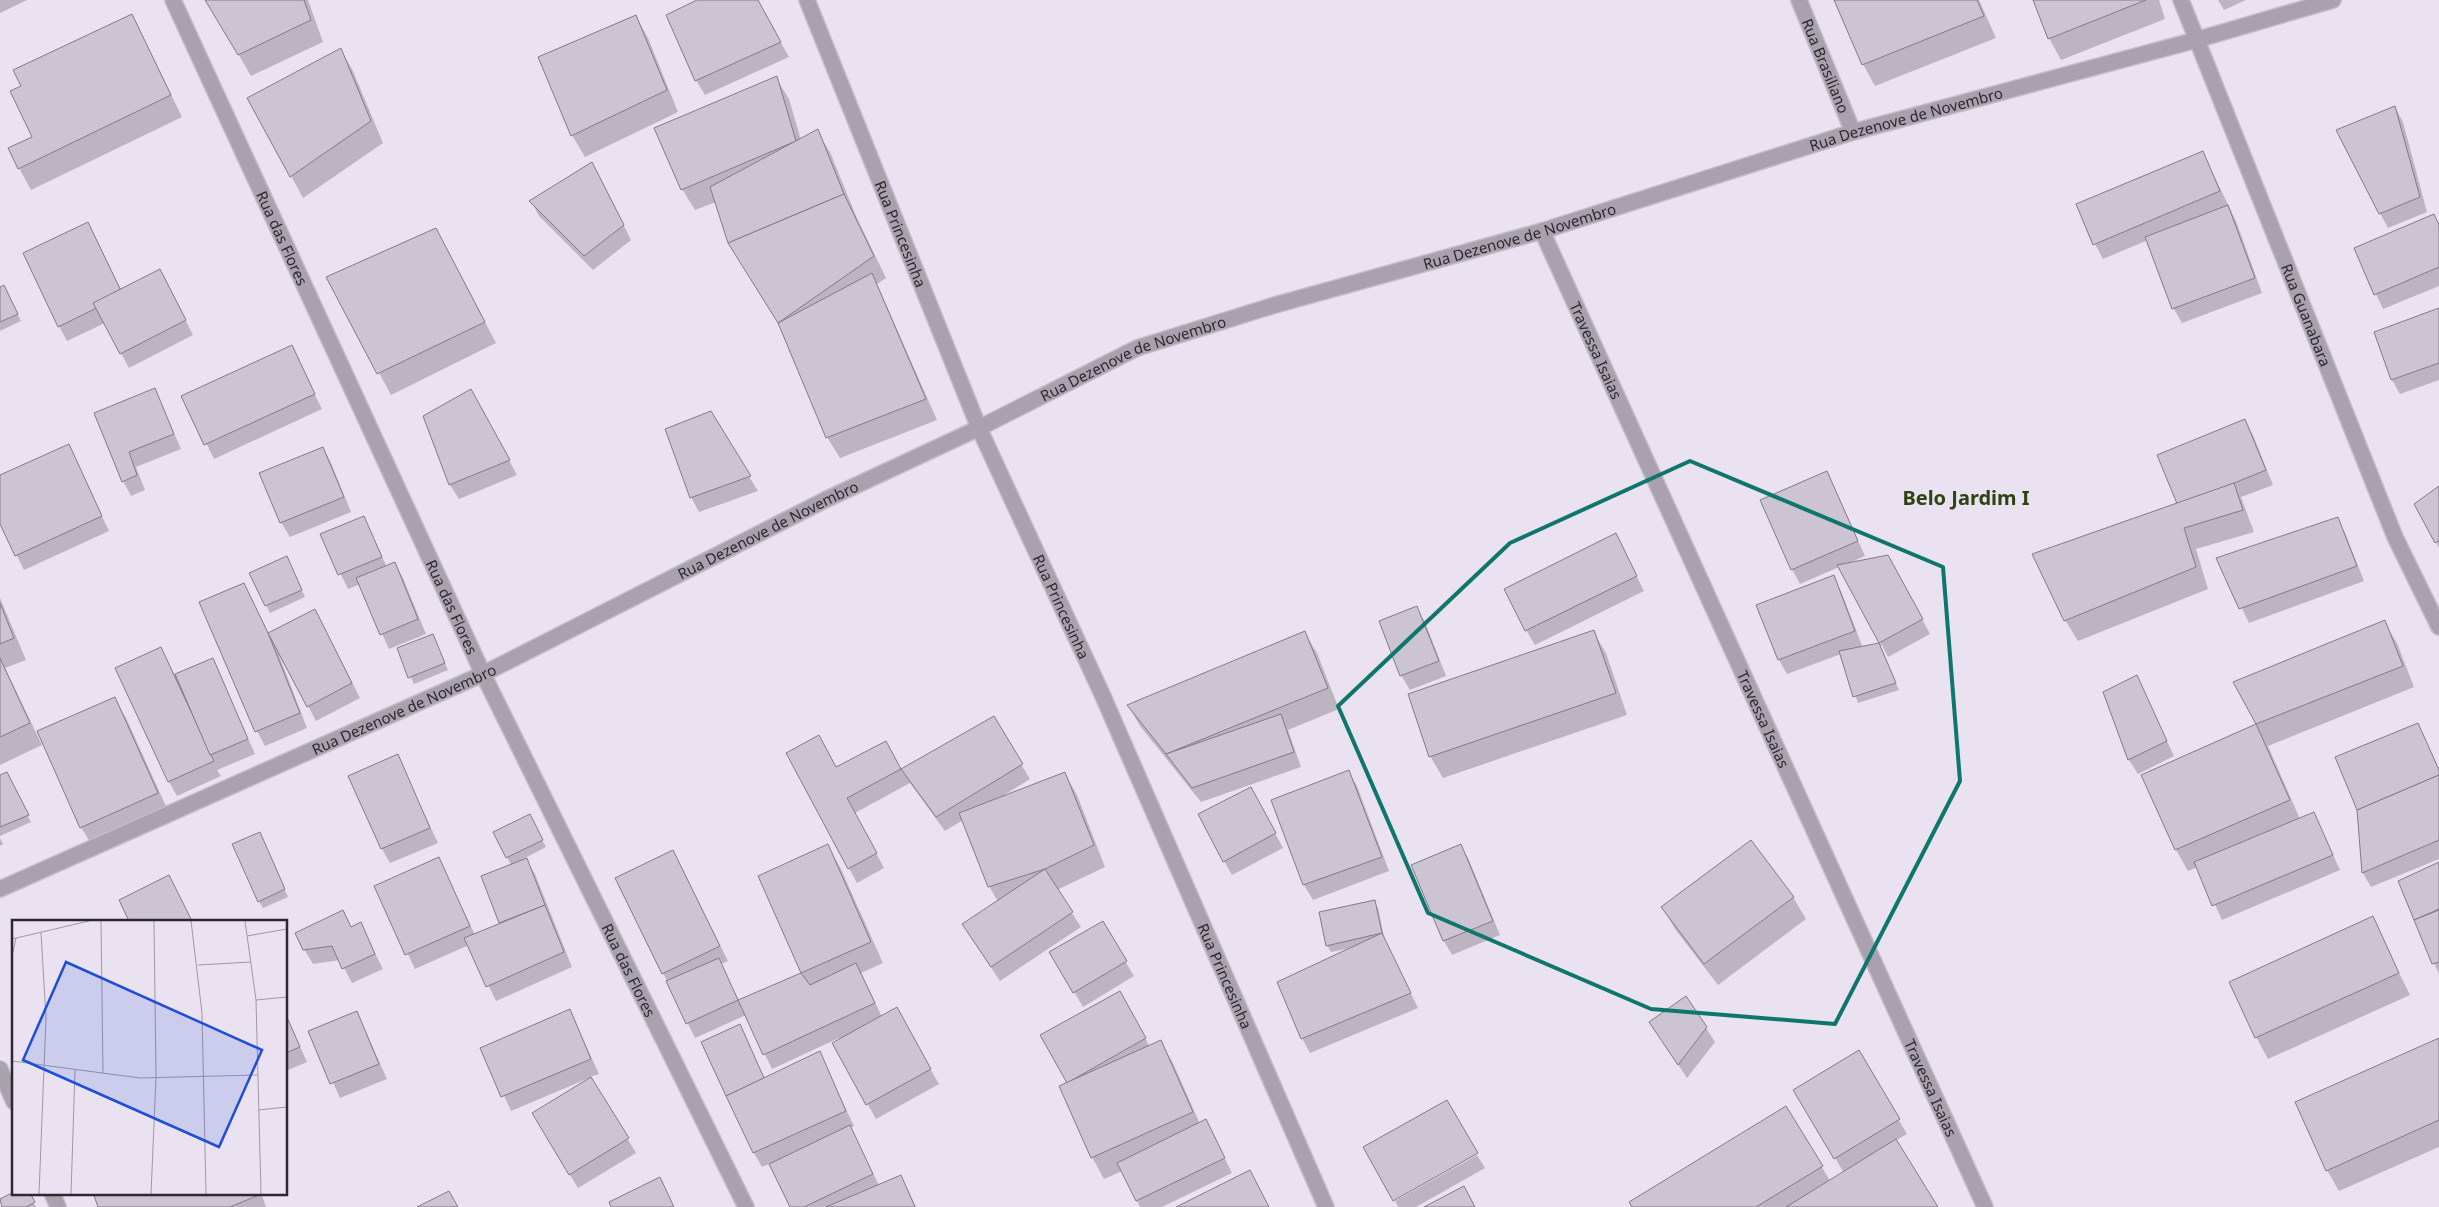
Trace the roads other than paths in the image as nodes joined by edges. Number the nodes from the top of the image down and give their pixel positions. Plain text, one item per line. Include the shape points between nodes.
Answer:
1 (173, 0) edge
2 (807, 0) edge
3 (1800, 0) edge
4 (2181, 0) edge
5 (2333, 0) edge
6 (2196, 40) junction
7 (1853, 132) junction
8 (1542, 231) junction
9 (979, 428) junction
10 (2439, 628) edge
11 (483, 674) junction
12 (0, 889) edge
13 (0, 1069) edge
14 (12, 1097) edge
15 (52, 1194) edge
16 (58, 1207) edge
17 (746, 1207) edge
18 (1326, 1207) edge
19 (1985, 1207) edge

1 - 11 street, Rua das Flores
2 - 9 street, Rua Princesinha
3 - 7 street, Rua Brasiliano
4 - 6 street, Rua Guanabara
5 - 6 street, Rua Dezenove de Novembro
6 - 7 street, Rua Dezenove de Novembro
6 - 10 street, Rua Guanabara via 2394,537
7 - 8 street, Rua Dezenove de Novembro
8 - 9 street, Rua Dezenove de Novembro via 1275,305 1137,348
8 - 19 street, Travessa Isaias
9 - 11 street, Rua Dezenove de Novembro via 827,499
9 - 18 street, Rua Princesinha via 1102,694
11 - 12 street, Rua Dezenove de Novembro
11 - 17 street, Rua das Flores
13 - 14 street
15 - 16 street

